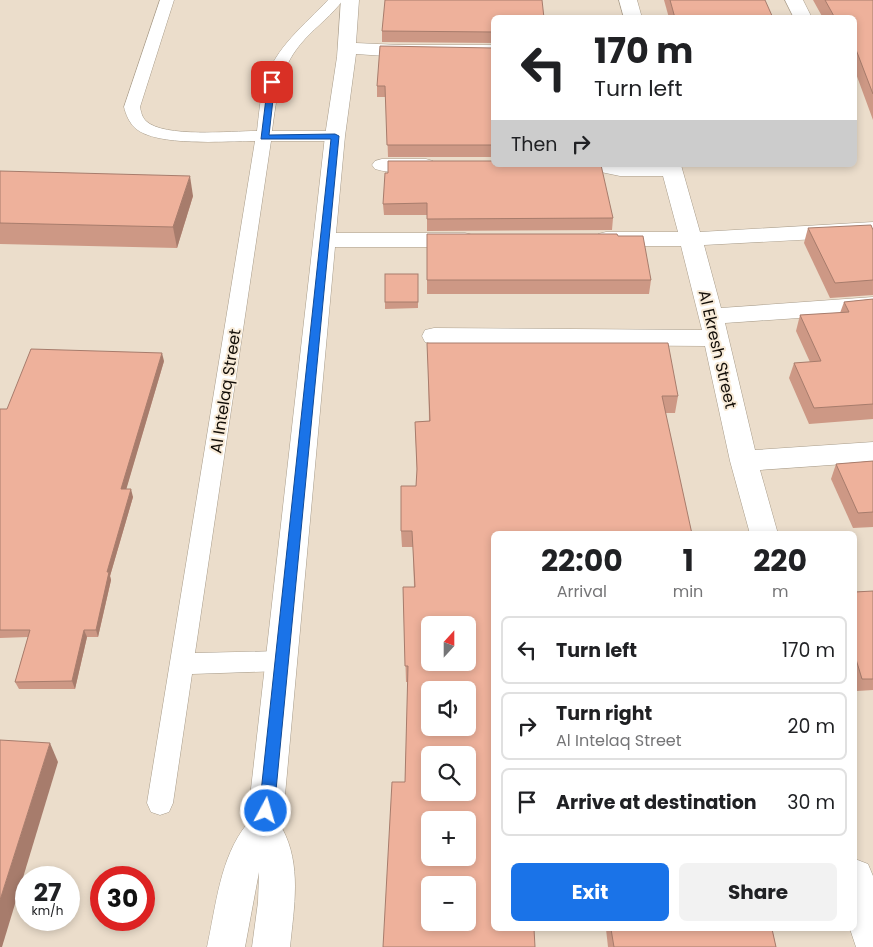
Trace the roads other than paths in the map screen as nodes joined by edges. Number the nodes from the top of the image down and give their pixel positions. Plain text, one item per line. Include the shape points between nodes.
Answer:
1 (166, 0) edge
2 (336, 0) edge
3 (350, 0) edge
4 (628, 0) edge
5 (794, 0) edge
6 (632, 15) edge
7 (802, 15) edge
8 (491, 51) edge
9 (347, 53) junction
10 (335, 136) junction
11 (264, 137) junction
12 (382, 165) dead end
13 (450, 165) edge
14 (606, 167) edge
15 (672, 167) edge
16 (873, 230) edge
17 (582, 239) edge
18 (690, 239) junction
19 (324, 240) junction
20 (483, 240) edge
21 (873, 305) edge
22 (714, 327) junction
23 (434, 336) dead end
24 (873, 452) edge
25 (744, 461) junction
26 (763, 531) edge
27 (281, 660) junction
28 (182, 664) junction
29 (160, 803) dead end
30 (264, 830) junction
31 (857, 884) edge
32 (873, 944) edge
33 (226, 947) edge
34 (271, 947) edge

1 - 11 lane via 132,107 134,117 146,129 170,136
2 - 11 lane, Al Intelaq Street via 299,35 282,58 272,82
3 - 9 street
4 - 6 street
5 - 7 street
8 - 9 street via 400,52 387,57
9 - 10 street
10 - 11 lane
10 - 19 street
11 - 28 lane, Al Intelaq Street
12 - 13 street
14 - 15 street via 620,170
15 - 18 street, Al Ekresh Street
16 - 18 street
17 - 18 street
18 - 22 street, Al Ekresh Street
19 - 20 street
19 - 27 street
21 - 22 street
22 - 23 street
22 - 25 street, Al Ekresh Street
24 - 25 street
25 - 26 street, Al Ekresh Street
27 - 28 lane
27 - 30 street
28 - 29 lane, Al Intelaq Street
30 - 33 street via 255,840 243,865
30 - 34 street via 271,839 277,861
31 - 32 street

